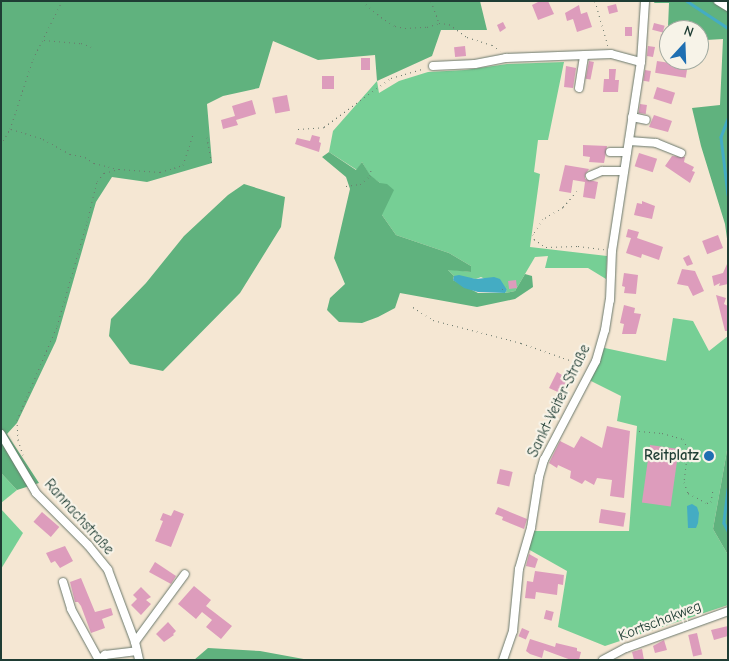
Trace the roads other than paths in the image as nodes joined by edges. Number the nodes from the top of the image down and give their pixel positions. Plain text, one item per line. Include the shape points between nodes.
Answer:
1 (645, 1) edge
2 (718, 1) edge
3 (728, 7) edge
4 (584, 56) junction
5 (641, 62) junction
6 (433, 66) road end
7 (579, 88) dead end
8 (632, 116) junction
9 (646, 120) dead end
10 (628, 141) junction
11 (610, 152) dead end
12 (627, 152) junction
13 (681, 153) dead end
14 (624, 171) junction
15 (590, 176) dead end
16 (1, 434) edge
17 (185, 574) dead end
18 (63, 582) dead end
19 (728, 611) edge
20 (135, 642) junction
21 (137, 651) junction
22 (99, 660) edge
23 (139, 660) edge
24 (503, 660) edge
25 (603, 660) edge

1 - 5 street, Sankt-Veiter-Straße
2 - 3 street
4 - 5 street via 611,54
4 - 6 street via 504,58 475,64
4 - 7 street
5 - 8 street, Sankt-Veiter-Straße
8 - 9 street
8 - 10 street, Sankt-Veiter-Straße
10 - 12 street, Sankt-Veiter-Straße
10 - 13 street via 656,143
11 - 12 street
12 - 14 street, Sankt-Veiter-Straße
14 - 15 street via 602,171
14 - 24 street, Sankt-Veiter-Straße via 605,330 589,375 538,477 531,528 519,569 513,631
16 - 20 street, Rannachstraße via 42,500 88,545 108,570
17 - 20 street
18 - 22 street via 71,609
19 - 25 street, Kortschakweg via 626,648
20 - 21 street, Rannachstraße
21 - 22 street via 106,655
21 - 23 street, Rannachstraße

